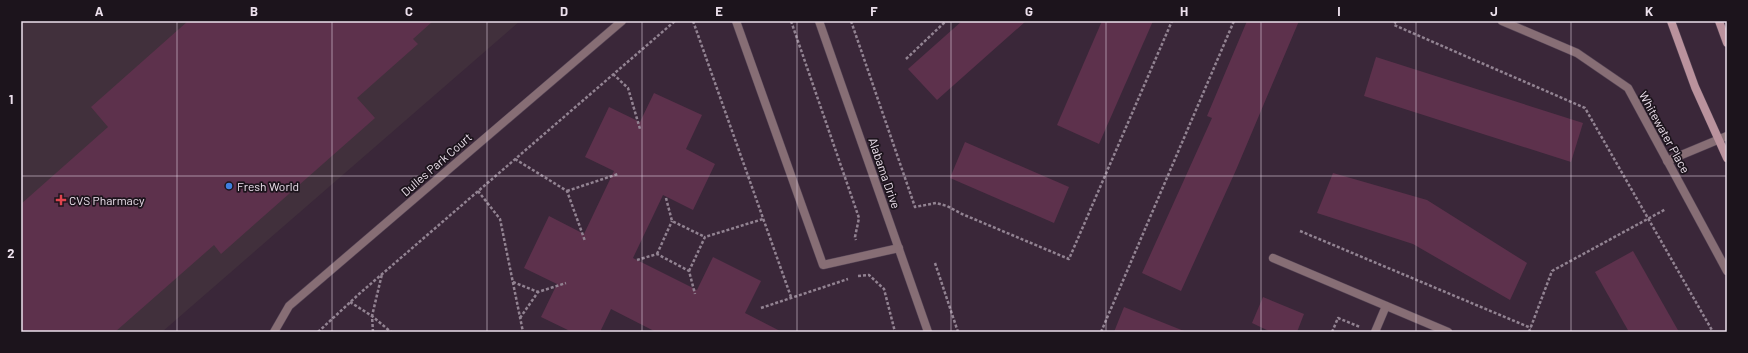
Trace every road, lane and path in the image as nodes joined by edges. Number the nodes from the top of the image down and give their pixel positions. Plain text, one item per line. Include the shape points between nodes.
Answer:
1 (622, 21) edge
2 (675, 21) edge
3 (693, 21) edge
4 (736, 21) edge
5 (790, 21) edge
6 (819, 21) edge
7 (850, 21) edge
8 (946, 21) edge
9 (1172, 21) edge
10 (1234, 21) edge
11 (1396, 21) edge
12 (1502, 21) edge
13 (1670, 21) edge
14 (1719, 21) edge
15 (1727, 43) edge
16 (906, 59) dead end
17 (613, 74) junction
18 (640, 129) dead end
19 (1727, 136) edge
20 (1718, 140) junction
21 (1727, 158) edge
22 (515, 159) junction
23 (1668, 161) junction
24 (618, 174) dead end
25 (478, 191) junction
26 (567, 191) junction
27 (666, 198) dead end
28 (1666, 209) dead end
29 (1648, 218) junction
30 (763, 219) junction
31 (672, 221) junction
32 (1300, 231) dead end
33 (705, 237) junction
34 (585, 241) dead end
35 (899, 248) junction
36 (657, 254) junction
37 (860, 257) junction
38 (1273, 258) dead end
39 (637, 260) dead end
40 (935, 263) dead end
41 (1727, 270) edge
42 (689, 271) junction
43 (382, 274) junction
44 (864, 276) junction
45 (513, 282) junction
46 (566, 282) dead end
47 (538, 292) junction
48 (695, 294) dead end
49 (791, 298) junction
50 (350, 302) junction
51 (1386, 306) junction
52 (761, 308) dead end
53 (372, 316) junction
54 (520, 319) junction
55 (1531, 328) junction
56 (1366, 329) dead end
57 (274, 332) edge
58 (318, 332) edge
59 (373, 332) edge
60 (391, 332) edge
61 (523, 332) edge
62 (895, 332) edge
63 (928, 332) edge
64 (958, 332) edge
65 (1101, 332) edge
66 (1332, 332) edge
67 (1375, 332) edge
68 (1448, 332) edge
69 (1529, 332) edge
70 (1713, 332) edge

1 - 57 street, Dulles Park Court via 289,306
2 - 17 path
3 - 30 path
4 - 37 street via 823,265
5 - 37 path via 859,218 855,236
6 - 35 street, Alabama Drive
7 - 9 path via 915,207 936,204 947,206 1069,259
8 - 16 path
10 - 65 path
11 - 29 path via 1394,25 1585,108
12 - 23 street, Whitewater Place via 1577,52 1628,88
13 - 20 main road
14 - 15 main road
17 - 18 path via 628,88
17 - 22 path
19 - 20 street
20 - 21 main road
20 - 23 street
22 - 25 path
22 - 26 path
23 - 41 street, Whitewater Place
24 - 26 path
25 - 43 path
25 - 45 path via 500,219
26 - 34 path
27 - 31 path
28 - 29 path
29 - 55 path via 1552,271
29 - 70 path
30 - 33 path
30 - 49 path
31 - 33 path
31 - 36 path
32 - 55 path
33 - 42 path
35 - 37 street
35 - 63 street, Alabama Drive
36 - 39 path
36 - 42 path
37 - 44 path
38 - 51 street
40 - 64 path
42 - 48 path
43 - 50 path
43 - 53 path
44 - 49 path via 854,276
44 - 62 path via 869,275 884,289
45 - 47 path
45 - 54 path
46 - 47 path
47 - 54 path
49 - 52 path
50 - 53 path
50 - 58 path
51 - 67 street
51 - 68 street
53 - 59 path
53 - 60 path
54 - 61 path
55 - 69 path
56 - 66 path via 1338,318

